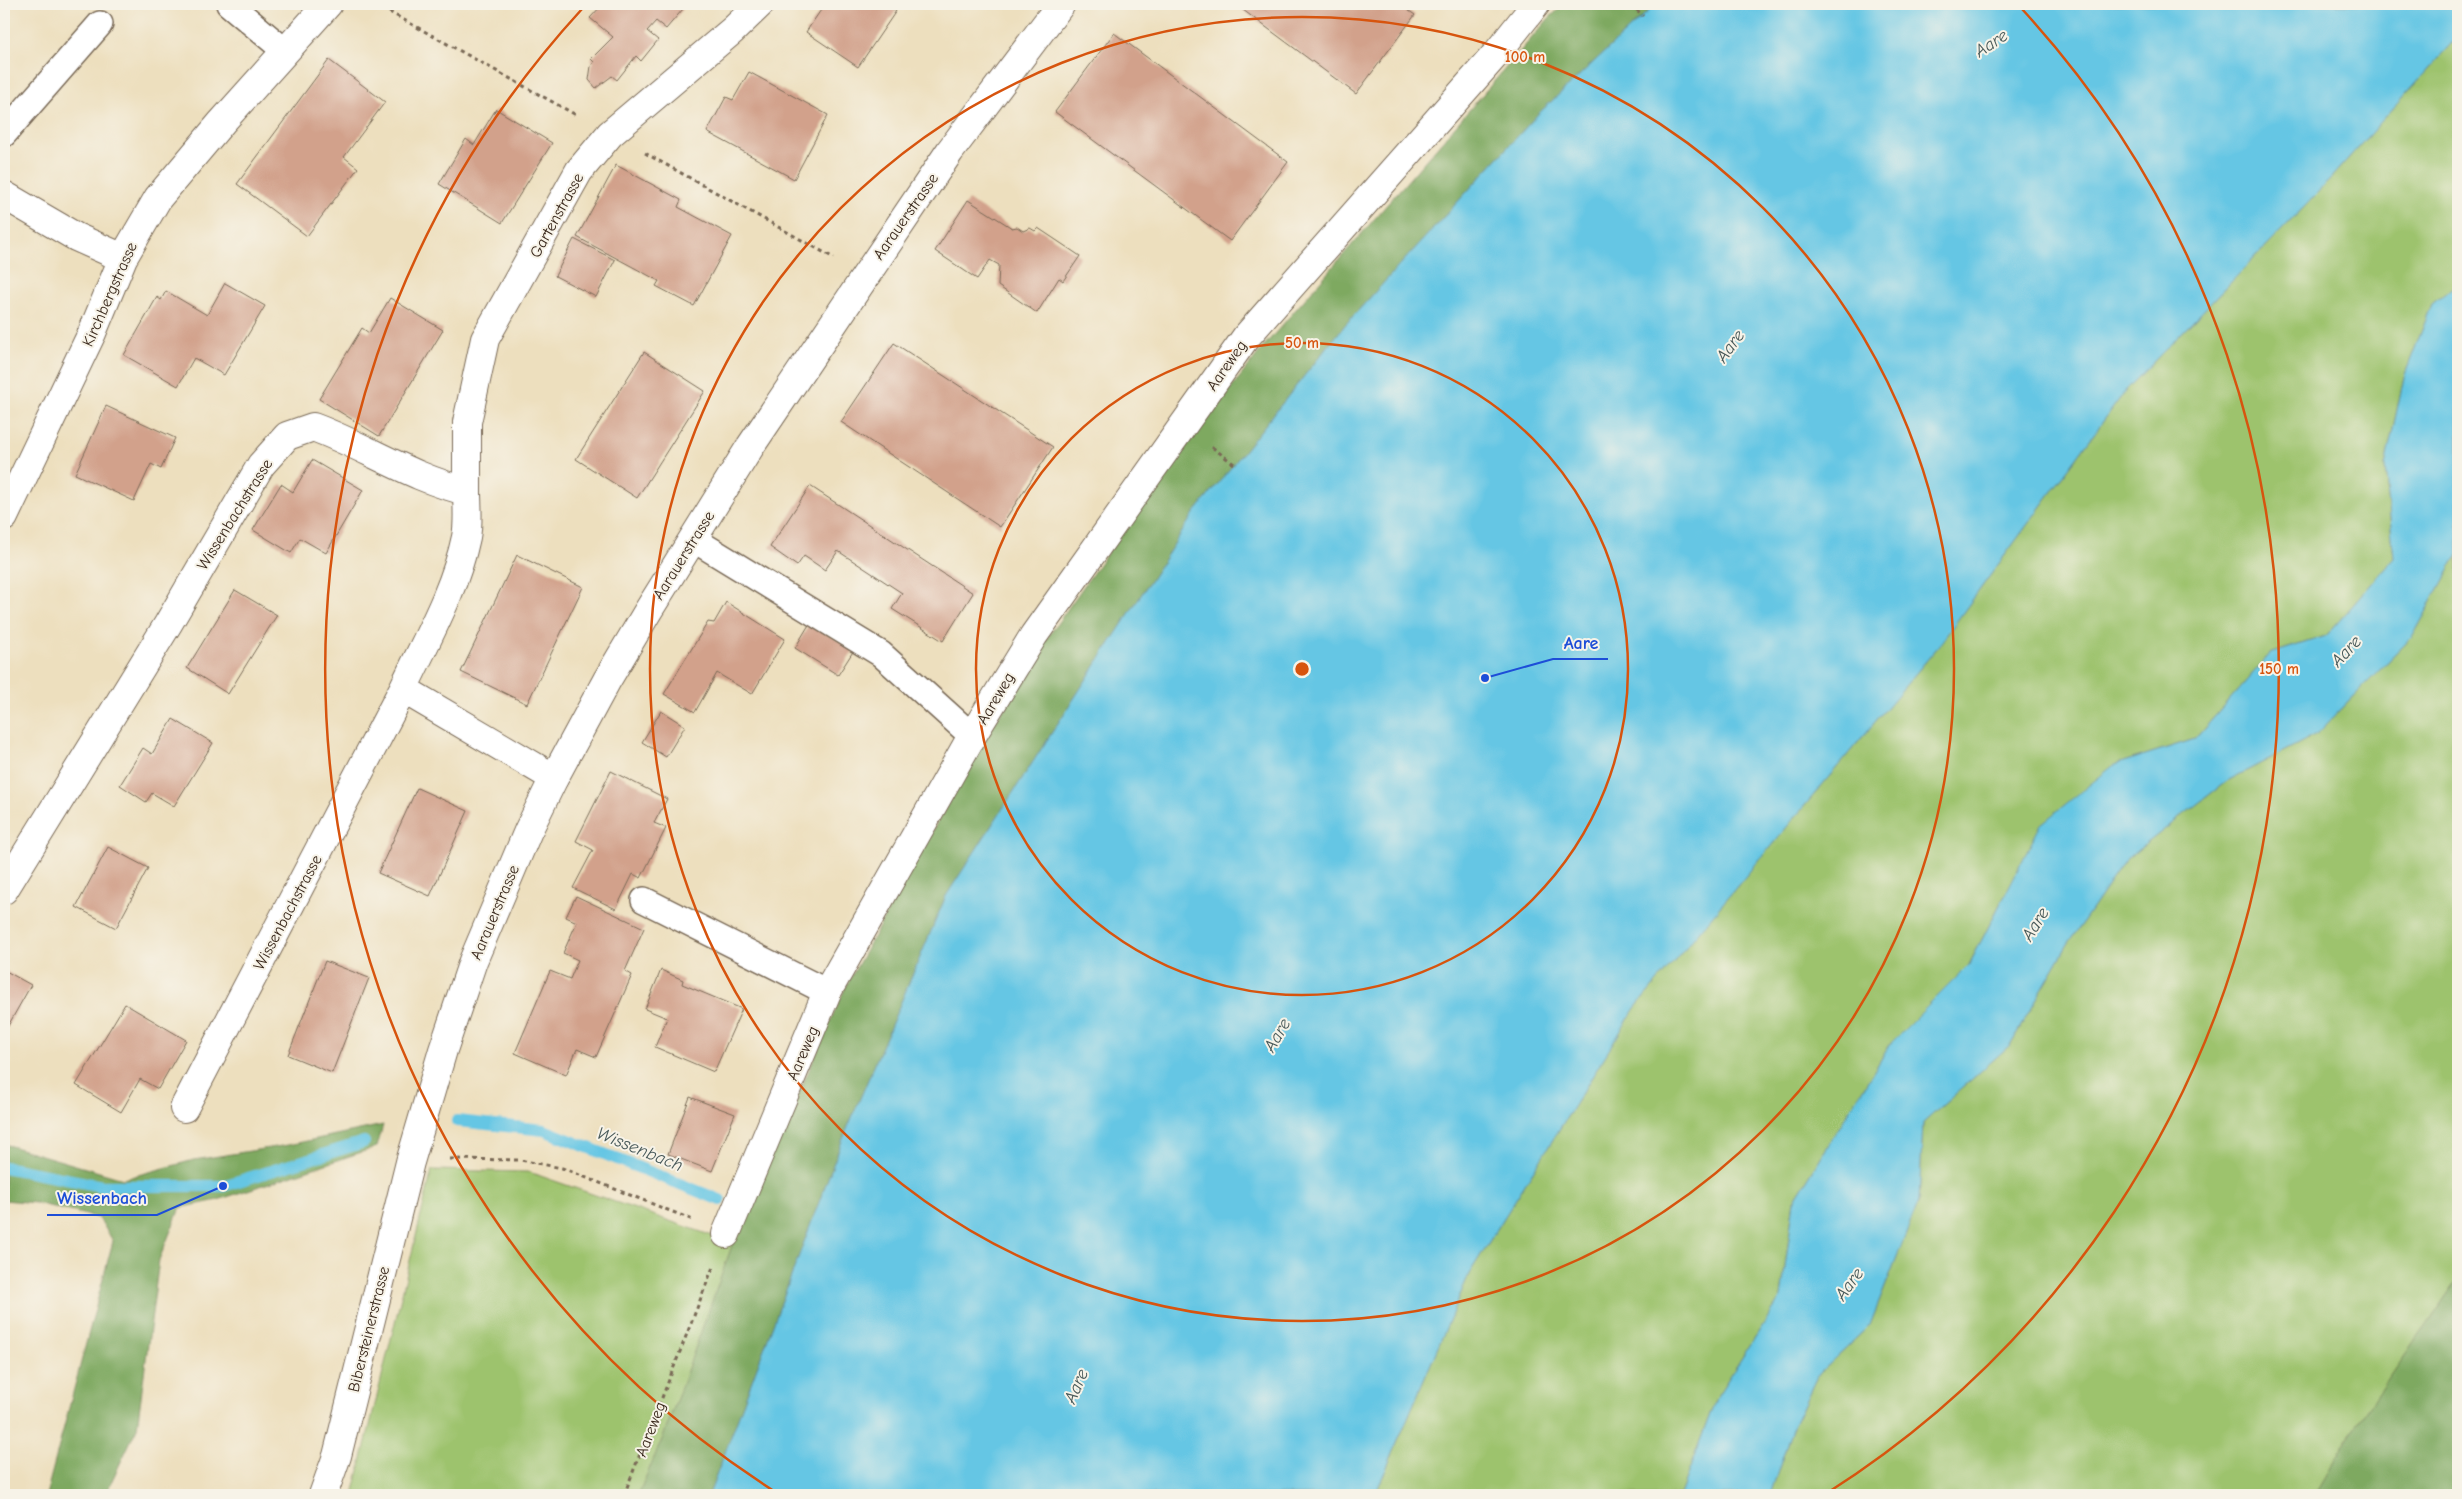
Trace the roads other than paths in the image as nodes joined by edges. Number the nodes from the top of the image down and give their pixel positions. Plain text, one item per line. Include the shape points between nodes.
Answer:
1 (229, 4) edge
2 (328, 4) edge
3 (760, 4) edge
4 (1062, 4) edge
5 (1535, 4) edge
6 (100, 24) dead end
7 (284, 51) junction
8 (4, 134) edge
9 (4, 195) edge
10 (123, 258) junction
11 (467, 491) junction
12 (4, 516) edge
13 (693, 539) junction
14 (403, 689) junction
15 (972, 736) junction
16 (554, 778) junction
17 (4, 890) edge
18 (644, 900) dead end
19 (827, 992) junction
20 (184, 1108) dead end
21 (411, 1157) joint
22 (726, 1234) road end
23 (323, 1495) edge

1 - 7 lane
2 - 7 street, Kirchbergstrasse
3 - 11 street, Gartenstrasse via 610,134 579,171 486,339 467,422
4 - 13 street, Aarauerstrasse via 950,151 865,274
5 - 15 street, Aareweg via 1496,54 1246,337 1034,634
6 - 8 lane
7 - 10 street, Kirchbergstrasse via 158,198
9 - 10 street via 76,237
10 - 12 street, Kirchbergstrasse via 92,334
11 - 14 street, Wissenbachstrasse via 466,536 451,584
11 - 17 street, Wissenbachstrasse via 439,484 313,427 287,436 261,466
13 - 15 lane via 881,654
13 - 16 street, Aarauerstrasse via 607,680
14 - 16 street
14 - 20 street, Wissenbachstrasse
15 - 19 street, Aareweg
16 - 21 street, Aarauerstrasse via 473,960
18 - 19 lane
19 - 22 street, Aareweg
21 - 23 street, Bibersteinerstrasse via 337,1456

